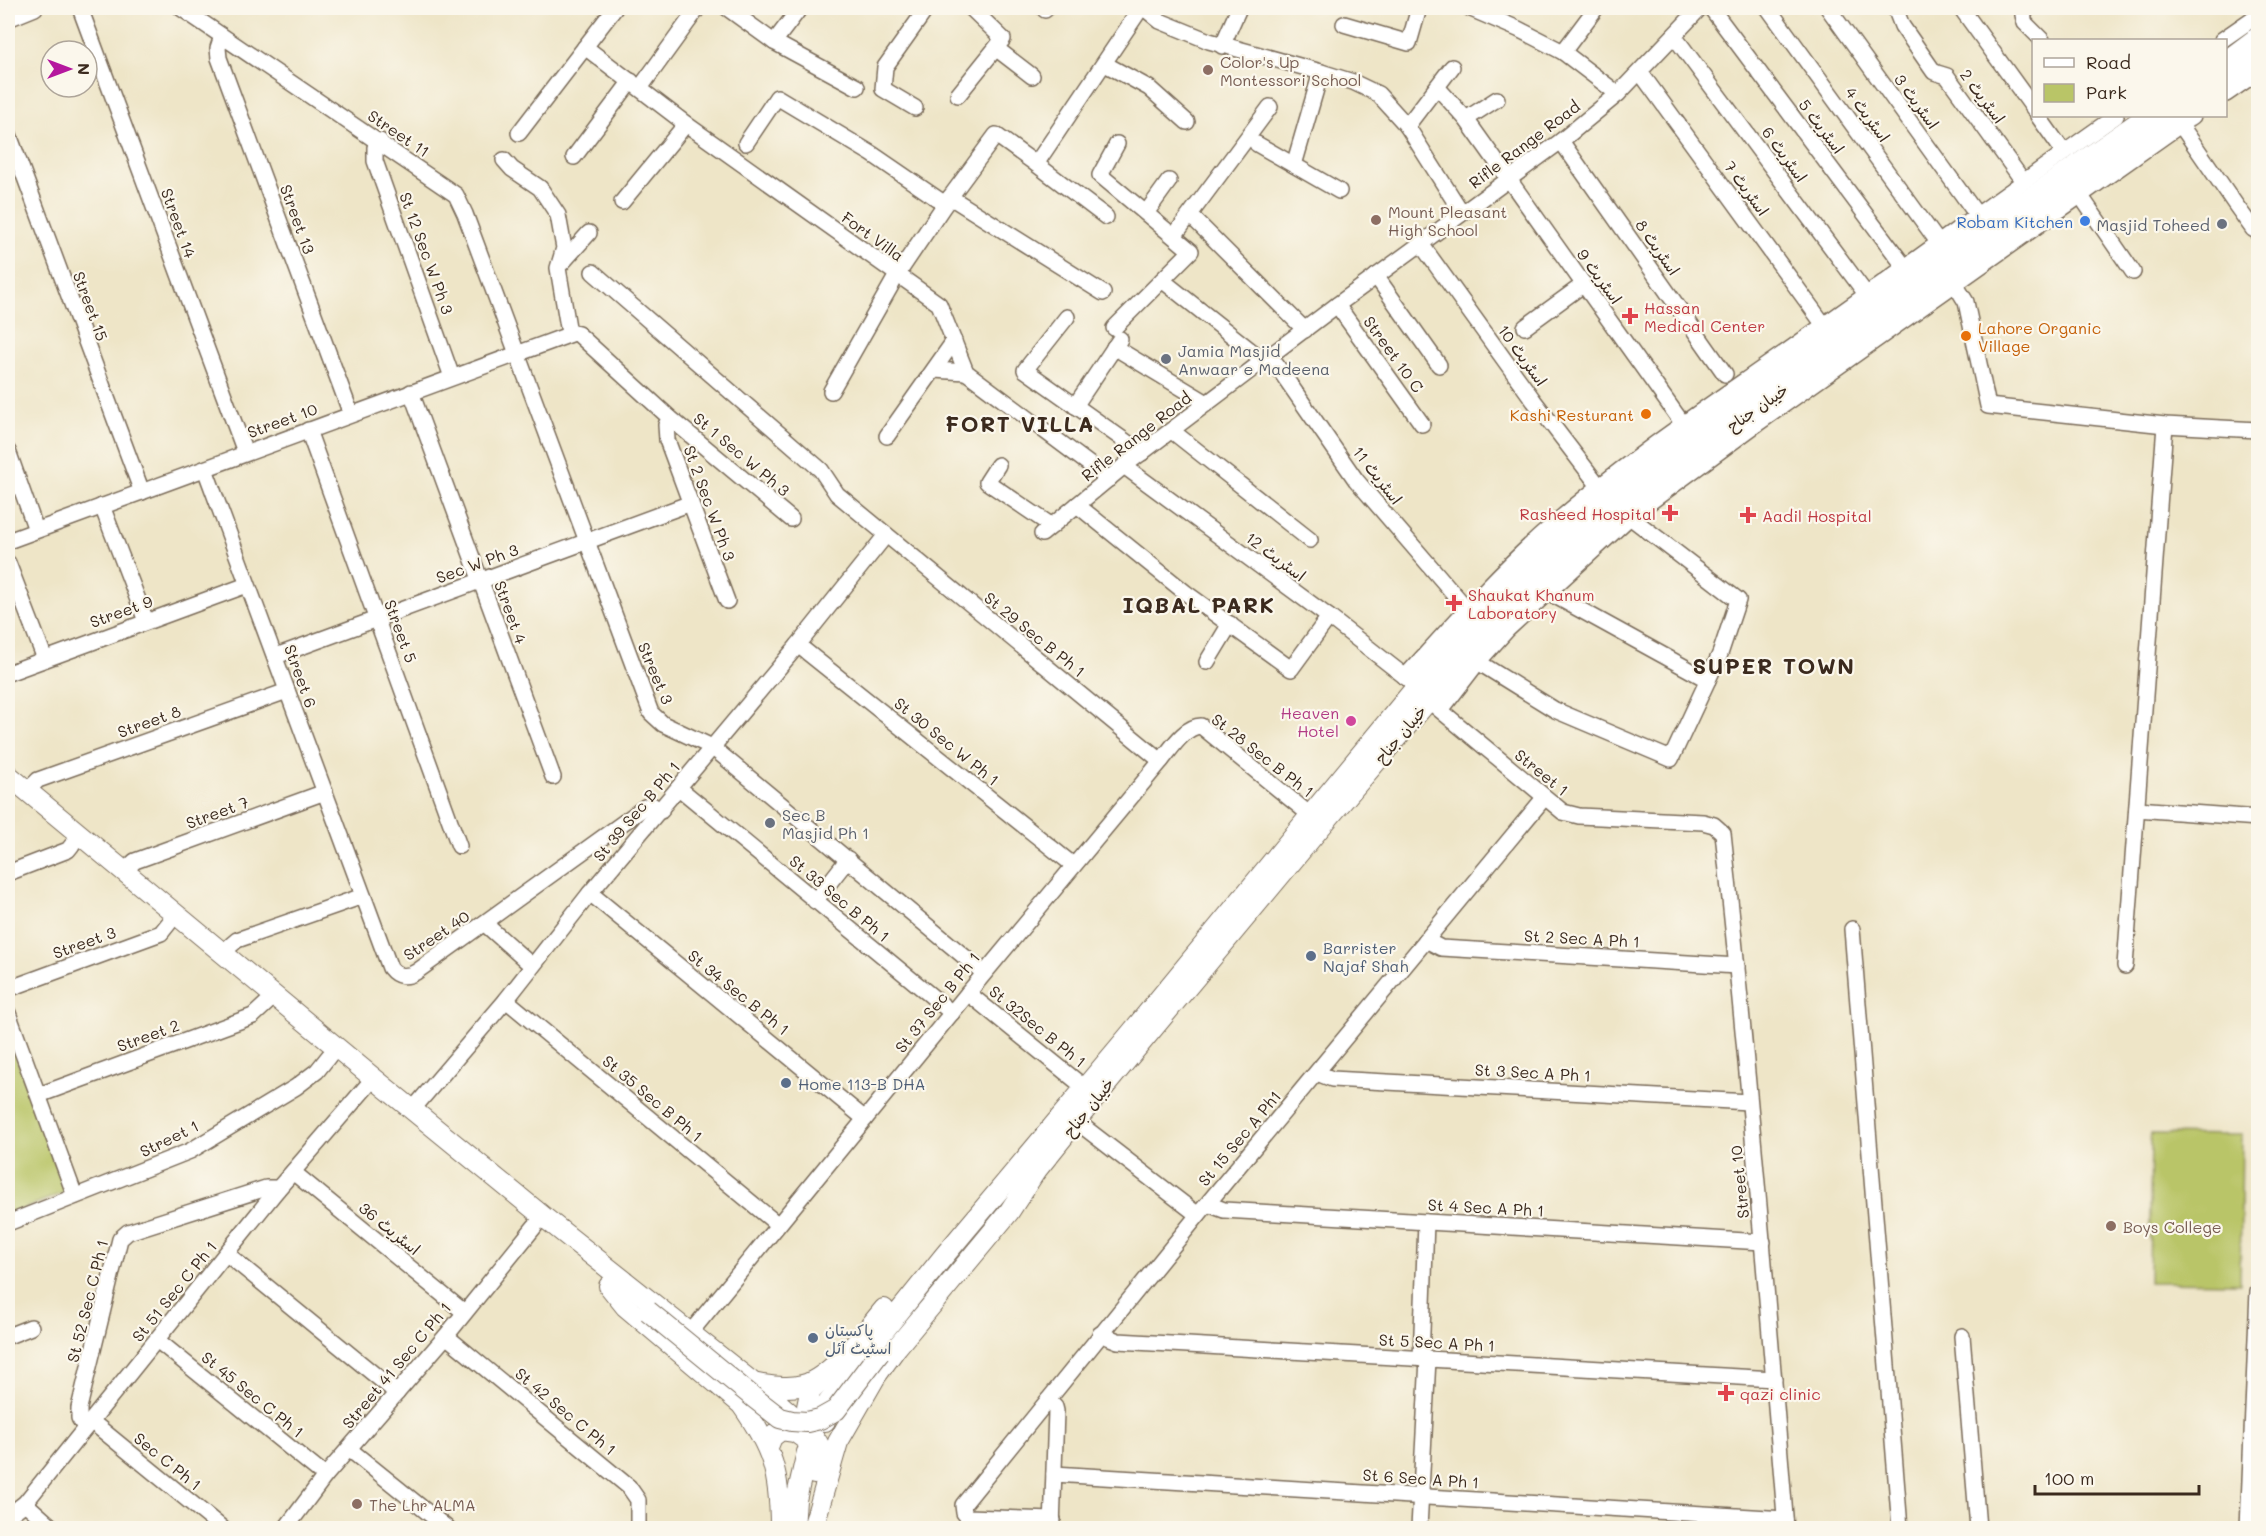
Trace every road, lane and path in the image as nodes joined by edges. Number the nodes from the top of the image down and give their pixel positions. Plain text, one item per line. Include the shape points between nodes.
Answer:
1 (35, 8) edge
2 (80, 8) edge
3 (181, 8) edge
4 (615, 8) edge
5 (698, 8) edge
6 (727, 8) edge
7 (800, 8) edge
8 (927, 8) edge
9 (971, 8) edge
10 (1143, 8) edge
11 (1239, 8) edge
12 (1419, 8) edge
13 (1469, 8) edge
14 (1596, 8) edge
15 (1700, 8) edge
16 (1711, 8) edge
17 (1768, 8) edge
18 (1828, 8) edge
19 (1895, 8) edge
20 (1961, 8) edge
21 (2028, 8) edge
22 (2259, 15) edge
23 (8, 19) edge
24 (1344, 24) dead end
25 (222, 36) junction
26 (1674, 36) junction
27 (2259, 37) edge
28 (2041, 39) edge
29 (2223, 39) edge
30 (774, 42) junction
31 (1222, 46) junction
32 (585, 47) junction
33 (997, 49) junction
34 (1563, 52) junction
35 (2259, 56) edge
36 (2227, 60) edge
37 (1105, 64) junction
38 (1452, 67) dead end
39 (1321, 72) junction
40 (1640, 72) junction
41 (2259, 72) edge
42 (1032, 76) dead end
43 (2227, 79) edge
44 (636, 85) junction
45 (857, 87) dead end
46 (1437, 87) junction
47 (2227, 93) edge
48 (1618, 94) junction
49 (958, 95) dead end
50 (1497, 99) dead end
51 (2032, 106) edge
52 (1270, 107) dead end
53 (915, 108) dead end
54 (2039, 117) edge
55 (2113, 117) edge
56 (2146, 117) edge
57 (1466, 120) junction
58 (2177, 120) edge
59 (1187, 122) dead end
60 (686, 124) junction
61 (1407, 126) junction
62 (8, 132) edge
63 (519, 133) dead end
64 (380, 141) junction
65 (1561, 141) junction
66 (746, 143) dead end
67 (1117, 144) dead end
68 (1257, 144) dead end
69 (2063, 151) junction
70 (574, 157) dead end
71 (504, 160) dead end
72 (1036, 164) junction
73 (1294, 165) junction
74 (1508, 180) junction
75 (1169, 181) dead end
76 (2023, 181) junction
77 (1339, 191) dead end
78 (2080, 195) junction
79 (947, 200) junction
80 (622, 202) dead end
81 (1146, 213) junction
82 (1462, 213) junction
83 (1190, 215) junction
84 (1977, 215) junction
85 (1106, 217) dead end
86 (2259, 232) edge
87 (589, 233) dead end
88 (1174, 236) junction
89 (1938, 242) junction
90 (1420, 244) junction
91 (1904, 266) junction
92 (558, 268) junction
93 (593, 272) dead end
94 (2133, 272) dead end
95 (897, 275) junction
96 (1376, 276) junction
97 (1162, 280) junction
98 (1584, 284) junction
99 (1955, 284) junction
100 (1103, 293) dead end
101 (1866, 294) junction
102 (1337, 305) junction
103 (1066, 317) dead end
104 (1824, 325) junction
105 (1525, 327) dead end
106 (1305, 330) junction
107 (569, 333) junction
108 (1116, 338) junction
109 (954, 341) junction
110 (516, 353) junction
111 (1267, 359) junction
112 (1439, 365) dead end
113 (934, 370) junction
114 (966, 372) junction
115 (1725, 374) dead end
116 (452, 377) junction
117 (831, 391) dead end
118 (411, 392) junction
119 (1207, 403) junction
120 (1075, 406) junction
121 (351, 414) junction
122 (670, 418) junction
123 (1422, 424) dead end
124 (1683, 424) junction
125 (2164, 425) junction
126 (308, 430) junction
127 (2259, 430) edge
128 (1172, 431) junction
129 (887, 436) dead end
130 (8, 451) edge
131 (245, 452) junction
132 (1142, 453) junction
133 (998, 465) dead end
134 (1124, 466) junction
135 (205, 469) junction
136 (1109, 479) junction
137 (1599, 486) junction
138 (141, 492) junction
139 (691, 503) junction
140 (1077, 505) junction
141 (102, 506) junction
142 (1630, 517) junction
143 (791, 519) dead end
144 (36, 530) junction
145 (886, 535) junction
146 (1310, 540) dead end
147 (8, 541) edge
148 (586, 543) junction
149 (8, 563) edge
150 (480, 580) junction
151 (247, 585) junction
152 (1548, 592) junction
153 (727, 601) dead end
154 (1467, 609) junction
155 (1329, 617) junction
156 (378, 618) junction
157 (146, 621) junction
158 (1230, 624) junction
159 (798, 645) junction
160 (276, 656) junction
161 (45, 659) junction
162 (1207, 662) dead end
163 (1478, 662) junction
164 (8, 673) edge
165 (1708, 680) junction
166 (287, 691) junction
167 (1422, 693) junction
168 (1194, 726) joint
169 (712, 747) junction
170 (1161, 761) junction
171 (8, 775) edge
172 (553, 777) dead end
173 (679, 788) junction
174 (17, 791) edge
175 (325, 792) junction
176 (1544, 798) junction
177 (2137, 808) junction
178 (661, 811) junction
179 (1309, 814) junction
180 (2259, 818) edge
181 (1723, 833) joint
182 (72, 844) junction
183 (459, 846) dead end
184 (848, 860) junction
185 (1073, 865) junction
186 (124, 871) junction
187 (8, 873) edge
188 (590, 893) junction
189 (363, 896) junction
190 (815, 901) junction
191 (169, 923) junction
192 (485, 924) junction
193 (1852, 929) dead end
194 (1426, 940) junction
195 (222, 953) junction
196 (531, 965) junction
197 (1737, 966) junction
198 (2125, 966) dead end
199 (984, 973) junction
200 (8, 989) edge
201 (968, 993) junction
202 (506, 1000) junction
203 (267, 1003) junction
204 (8, 1013) edge
205 (952, 1013) junction
206 (329, 1056) junction
207 (1317, 1073) junction
208 (367, 1086) junction
209 (1085, 1088) junction
210 (39, 1095) junction
211 (1749, 1102) junction
212 (413, 1110) junction
213 (865, 1119) junction
214 (1076, 1121) junction
215 (1030, 1166) junction
216 (293, 1172) junction
217 (277, 1190) junction
218 (75, 1196) junction
219 (1203, 1209) junction
220 (1426, 1222) junction
221 (8, 1223) edge
222 (777, 1224) junction
223 (535, 1226) junction
224 (1763, 1242) junction
225 (227, 1254) junction
226 (609, 1286) junction
227 (2259, 1292) edge
228 (464, 1312) junction
229 (31, 1327) dead end
230 (690, 1333) junction
231 (1100, 1334) junction
232 (8, 1336) edge
233 (446, 1336) junction
234 (1962, 1336) dead end
235 (158, 1340) junction
236 (1425, 1359) junction
237 (831, 1367) junction
238 (876, 1376) junction
239 (1774, 1379) junction
240 (756, 1384) junction
241 (397, 1393) junction
242 (1048, 1400) junction
243 (819, 1415) dead end
244 (2256, 1423) edge
245 (88, 1425) junction
246 (768, 1447) junction
247 (812, 1448) junction
248 (348, 1449) junction
249 (1054, 1474) junction
250 (325, 1476) junction
251 (1421, 1496) junction
252 (25, 1503) junction
253 (8, 1516) edge
254 (1052, 1524) edge
255 (1785, 1524) edge
256 (289, 1527) edge
257 (53, 1528) edge
258 (222, 1528) edge
259 (447, 1528) edge
260 (638, 1528) edge
261 (780, 1528) edge
262 (794, 1528) edge
263 (811, 1528) edge
264 (1419, 1528) edge
265 (1900, 1528) edge
266 (1978, 1528) edge
267 (2248, 1528) edge

1 - 23 street
2 - 131 street, Street 14
3 - 25 street, Street 11
4 - 32 street
5 - 44 street
6 - 30 street
7 - 30 street
8 - 53 street via 885,67 883,89
9 - 33 street via 1004,39
10 - 31 street via 1160,21
10 - 37 street
11 - 31 street
12 - 24 street via 1409,42
13 - 34 street
14 - 34 street
15 - 26 street, Rifle Range Road
16 - 91 street, اسٹریٹ 5
17 - 89 street, اسٹریٹ 4
18 - 84 street, اسٹریٹ 3
19 - 76 street, اسٹریٹ 2 via 1902,26 1934,72 1947,76
20 - 51 street
21 - 28 street via 2023,15 2025,23
22 - 29 street
25 - 64 street, Street 11
25 - 121 street, Street 13 via 219,58
26 - 40 street, Rifle Range Road
26 - 101 street, اسٹریٹ 6
27 - 36 main road
30 - 45 street
31 - 39 street
32 - 44 street, Fort Villa
32 - 63 street
33 - 42 street
33 - 49 street
34 - 48 street
35 - 43 main road
37 - 59 street via 1149,88
37 - 72 street
38 - 46 street
39 - 61 street via 1378,94
39 - 73 street
40 - 48 street, Rifle Range Road
40 - 104 street, اسٹریٹ 7
41 - 47 street
44 - 60 street, Fort Villa
44 - 70 street
46 - 57 street, اسٹریٹ 9
46 - 61 street
48 - 65 street, Rifle Range Road
50 - 57 street
52 - 83 street
54 - 69 street
55 - 69 street
56 - 167 main road, خیبان جناح via 1618,486 1518,575 1470,624
57 - 74 street, اسٹریٹ 9
58 - 78 street
58 - 86 street via 2253,229
58 - 167 main road, خیبان جناح via 1906,301 1645,487 1555,564
60 - 80 street
60 - 95 street, Fort Villa
61 - 82 street
62 - 138 street, Street 15
64 - 110 street, Street 11 via 456,195
64 - 116 street, St 12 Sec W Ph 3 via 375,147 375,161
65 - 74 street, Rifle Range Road
65 - 115 street, اسٹریٹ 8
66 - 79 street via 777,97
67 - 81 street via 1100,174
68 - 73 street
69 - 76 street
71 - 92 street via 540,188 558,215 564,248
72 - 79 street via 996,135
72 - 85 street
73 - 77 street
74 - 82 street, Rifle Range Road
74 - 98 street, اسٹریٹ 9
75 - 81 street
76 - 84 street
78 - 94 street
78 - 99 street
79 - 95 street
79 - 100 street
81 - 88 street
82 - 90 street, Rifle Range Road
83 - 88 street
83 - 106 street
84 - 89 street
87 - 92 street
88 - 97 street via 1191,250
89 - 91 street
90 - 96 street, Rifle Range Road
90 - 137 street, اسٹریٹ 10
91 - 101 street
92 - 107 street
93 - 145 street, St 29 Sec B Ph 1 via 821,470 837,494
95 - 109 street, Fort Villa via 939,304
95 - 117 street
96 - 102 street, Rifle Range Road
96 - 112 street
97 - 108 street
97 - 111 street, اسٹریٹ 11
98 - 105 street
98 - 124 street, اسٹریٹ 9
99 - 125 street via 1966,302 1988,406
99 - 142 street
101 - 104 street
102 - 106 street, Rifle Range Road
102 - 123 street, Street 10 C
103 - 120 street via 1025,370
104 - 124 street
106 - 111 street, Rifle Range Road
107 - 110 street, Street 10
107 - 122 street, St 1 Sec W Ph 3 via 578,334
108 - 119 street
108 - 120 street
109 - 113 street
109 - 114 street, Fort Villa
110 - 116 street, Street 10
110 - 148 street, Street 3
111 - 119 street, Rifle Range Road
111 - 154 street, اسٹریٹ 11 via 1356,480
113 - 114 street
113 - 129 street
114 - 136 street
116 - 118 street, Street 10
118 - 121 street, Street 10
118 - 150 street, Street 4
119 - 128 street, Rifle Range Road
120 - 132 street
121 - 126 street, Street 10
122 - 139 street, St 2 Sec W Ph 3 via 666,425 667,440
122 - 143 street, St 1 Sec W Ph 3
124 - 137 street
125 - 127 street
125 - 177 street
126 - 131 street, Street 10
126 - 156 street, Street 5
128 - 132 street, Rifle Range Road
128 - 146 street
130 - 144 street
131 - 135 street, Street 10
132 - 134 street, Rifle Range Road
133 - 140 street, Rifle Range Road via 987,482 1047,530
134 - 136 street, Rifle Range Road
134 - 155 street, اسٹریٹ 12
135 - 138 street, Street 10
135 - 151 street, Street 6
136 - 140 street, Rifle Range Road
137 - 154 street via 1509,564
138 - 141 street, Street 10
139 - 148 street, Sec W Ph 3
139 - 153 street, St 2 Sec W Ph 3
140 - 158 street
141 - 144 street, Street 10
141 - 157 street
142 - 152 street
142 - 165 street via 1738,600
144 - 147 street, Street 10
145 - 159 street, St 39 Sec B Ph 1
145 - 170 street, St 29 Sec B Ph 1
148 - 150 street, Sec W Ph 3
148 - 169 street, Street 3 via 648,708 663,724
149 - 161 street
150 - 156 street, Sec W Ph 3
150 - 172 street, Street 4
151 - 157 street, Street 9
151 - 160 street, Street 6
152 - 163 street
152 - 165 street
154 - 167 street
155 - 158 street via 1291,669
155 - 167 street, اسٹریٹ 12
156 - 160 street, Sec W Ph 3
156 - 183 street, Street 5
157 - 161 street, Street 9
158 - 162 street
159 - 169 street, St 39 Sec B Ph 1
159 - 185 street, St 30 Sec W Ph 1
160 - 166 street, Street 6
161 - 164 street, Street 9
163 - 165 street via 1555,710 1671,759
163 - 167 street
166 - 174 street, Street 8 via 38,780
166 - 175 street, Street 6
167 - 176 street, Street 1
167 - 179 main road, خیبان جناح
167 - 214 main road, خیبان جناح
168 - 170 street, St 37 Sec B Ph 1
168 - 179 street, St 28 Sec B Ph 1 via 1201,726
169 - 173 street, St 39 Sec B Ph 1
169 - 184 street, Street 3
170 - 185 street, St 37 Sec B Ph 1
171 - 174 main road
173 - 178 street, St 39 Sec B Ph 1
173 - 190 street, St 33 Sec B Ph 1
174 - 182 main road
174 - 186 main road
175 - 186 street, Street 7 via 135,861
175 - 189 street, Street 6
176 - 181 street, Street 1 via 1570,814 1703,822
176 - 194 street, St 15 Sec A Ph1
177 - 180 street
177 - 198 street
178 - 188 street, St 39 Sec B Ph 1
178 - 192 street, Street 40 via 652,805 633,815
179 - 209 main road, خیبان جناح
181 - 197 street, Street 10
182 - 187 street via 68,850
182 - 191 main road
184 - 190 street
184 - 199 street, Street 3
185 - 199 street, St 37 Sec B Ph 1
186 - 195 main road
188 - 196 street, St 39 Sec B Ph 1
188 - 213 street, St 34 Sec B Ph 1
189 - 192 street, Street 40 via 390,968 401,976 416,972
189 - 195 street via 237,940
190 - 205 street, St 33 Sec B Ph 1
191 - 200 street, Street 3 via 161,933
191 - 203 main road
192 - 196 street
193 - 265 street
194 - 197 street, St 2 Sec A Ph 1 via 1441,948
194 - 207 street, St 15 Sec A Ph1
195 - 212 main road
196 - 202 street, St 39 Sec B Ph 1
197 - 211 street, Street 10
199 - 201 street, St 37 Sec B Ph 1
201 - 205 street, St 37 Sec B Ph 1
201 - 209 street, St 32Sec B Ph 1
202 - 212 street, St 39 Sec B Ph 1
202 - 222 street, St 35 Sec B Ph 1
203 - 206 main road
203 - 210 street, Street 2 via 253,1016
204 - 210 street
205 - 213 street, St 37 Sec B Ph 1
206 - 208 main road
206 - 218 street, Street 1 via 296,1087 190,1151
207 - 211 street, St 3 Sec A Ph 1 via 1332,1079
207 - 219 street, St 15 Sec A Ph1
208 - 216 street, St 51 Sec C Ph 1
208 - 223 main road
209 - 215 main road, خیبان جناح
210 - 218 street
211 - 224 street, Street 10
212 - 230 main road
213 - 222 street, St 37 Sec B Ph 1
214 - 215 main road, خیبان جناح
214 - 219 street, St 4 Sec A Ph 1
215 - 226 main road, bridge via 836,1410 820,1419 807,1422 780,1418 648,1311
215 - 237 main road via 993,1182
215 - 238 main road, خیبان جناح via 1009,1212
215 - 243 main road, خیبان جناح via 937,1265
216 - 217 street, St 51 Sec C Ph 1
216 - 228 street, اسٹریٹ 36
217 - 225 street, St 51 Sec C Ph 1
217 - 245 street, St 52 Sec C Ph 1 via 266,1188 128,1232 120,1239 80,1408 79,1418
218 - 221 street, Street 1
219 - 220 street, St 4 Sec A Ph 1
219 - 231 street, St 15 Sec A Ph1
220 - 224 street, St 4 Sec A Ph 1
220 - 236 street
222 - 230 street, St 37 Sec B Ph 1
223 - 226 main road
223 - 228 street, Street 41 Sec C Ph 1
224 - 239 street, Street 10
225 - 235 street, St 51 Sec C Ph 1
225 - 241 street
226 - 246 main road via 625,1306 741,1404
227 - 244 street
228 - 233 street, Street 41 Sec C Ph 1
229 - 232 street
230 - 240 main road
231 - 236 street, St 5 Sec A Ph 1 via 1118,1341
231 - 242 street, St 15 Sec A Ph1
233 - 241 street, Street 41 Sec C Ph 1
233 - 260 street, St 42 Sec C Ph 1 via 629,1487 638,1500
234 - 266 street
235 - 245 street, St 51 Sec C Ph 1
235 - 250 street, St 45 Sec C Ph 1
236 - 239 street, St 5 Sec A Ph 1
236 - 251 street
237 - 238 main road via 810,1392 808,1412 816,1421 840,1413
237 - 240 main road via 801,1385
238 - 263 main road, خیبان جناح via 838,1442
239 - 255 street, Street 10
240 - 247 main road via 808,1431
241 - 248 street, Street 41 Sec C Ph 1
242 - 249 street via 1056,1411
242 - 254 street, St 15 Sec A Ph1 via 965,1500 963,1509 968,1517
244 - 267 street
245 - 252 street, St 51 Sec C Ph 1
245 - 258 street, Sec C Ph 1
246 - 247 main road via 774,1434 786,1430 795,1432
246 - 261 main road via 778,1482
247 - 262 main road via 798,1491
247 - 263 main road via 821,1452 811,1489
248 - 250 street, Street 41 Sec C Ph 1
248 - 259 street
249 - 251 street, St 6 Sec A Ph 1
249 - 254 street
250 - 256 street, Street 41 Sec C Ph 1
251 - 255 street, St 6 Sec A Ph 1
251 - 264 street
252 - 253 street, St 51 Sec C Ph 1
252 - 257 street

